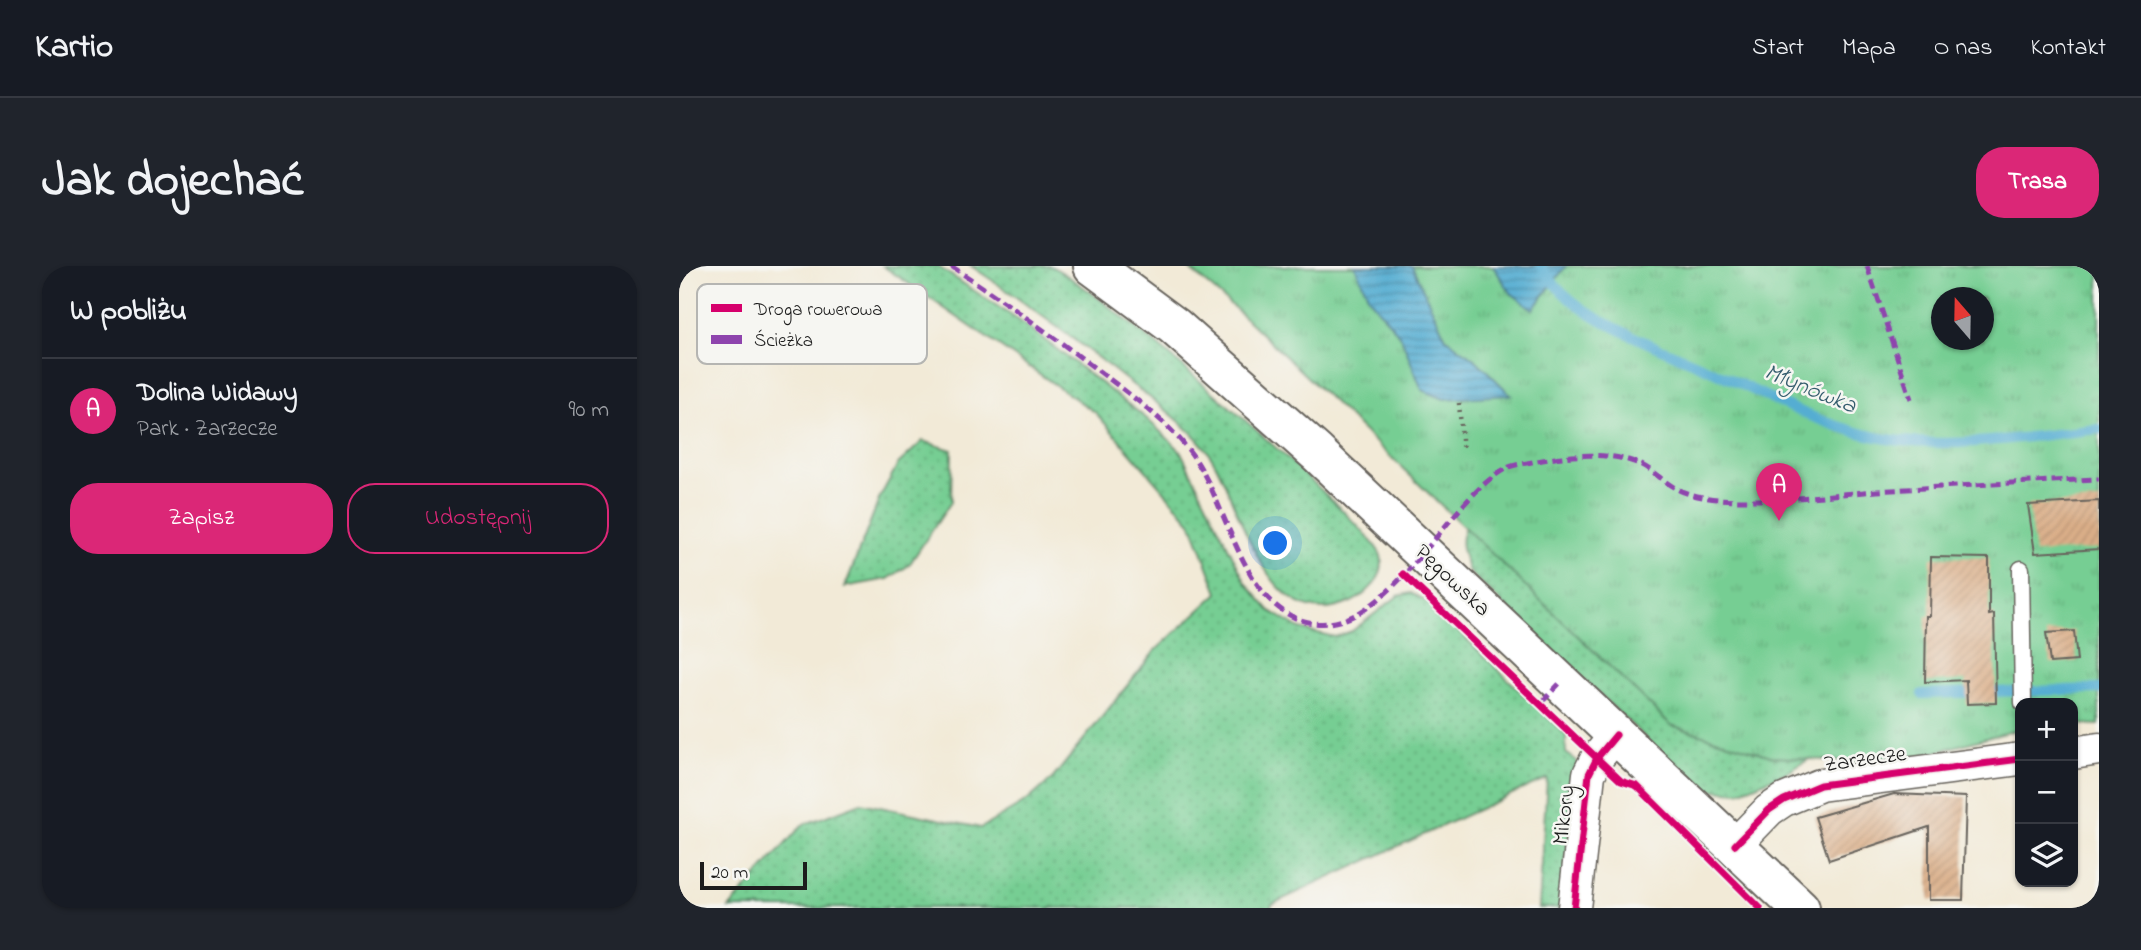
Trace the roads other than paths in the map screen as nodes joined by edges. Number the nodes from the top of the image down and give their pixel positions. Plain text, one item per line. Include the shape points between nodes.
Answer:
1 (1093, 266) edge
2 (2021, 569) dead end
3 (2023, 698) edge
4 (1616, 735) junction
5 (2099, 749) edge
6 (2078, 751) edge
7 (2015, 760) edge
8 (1735, 845) junction
9 (1574, 908) edge
10 (1800, 908) edge

1 - 4 main road, Pęgowska via 1174,326 1317,453
2 - 3 lane
4 - 8 main road, Pęgowska
4 - 9 street, Mikory via 1589,774
5 - 6 street
7 - 8 street, Zarzecze via 1820,785 1784,800
8 - 10 main road, Pęgowska

